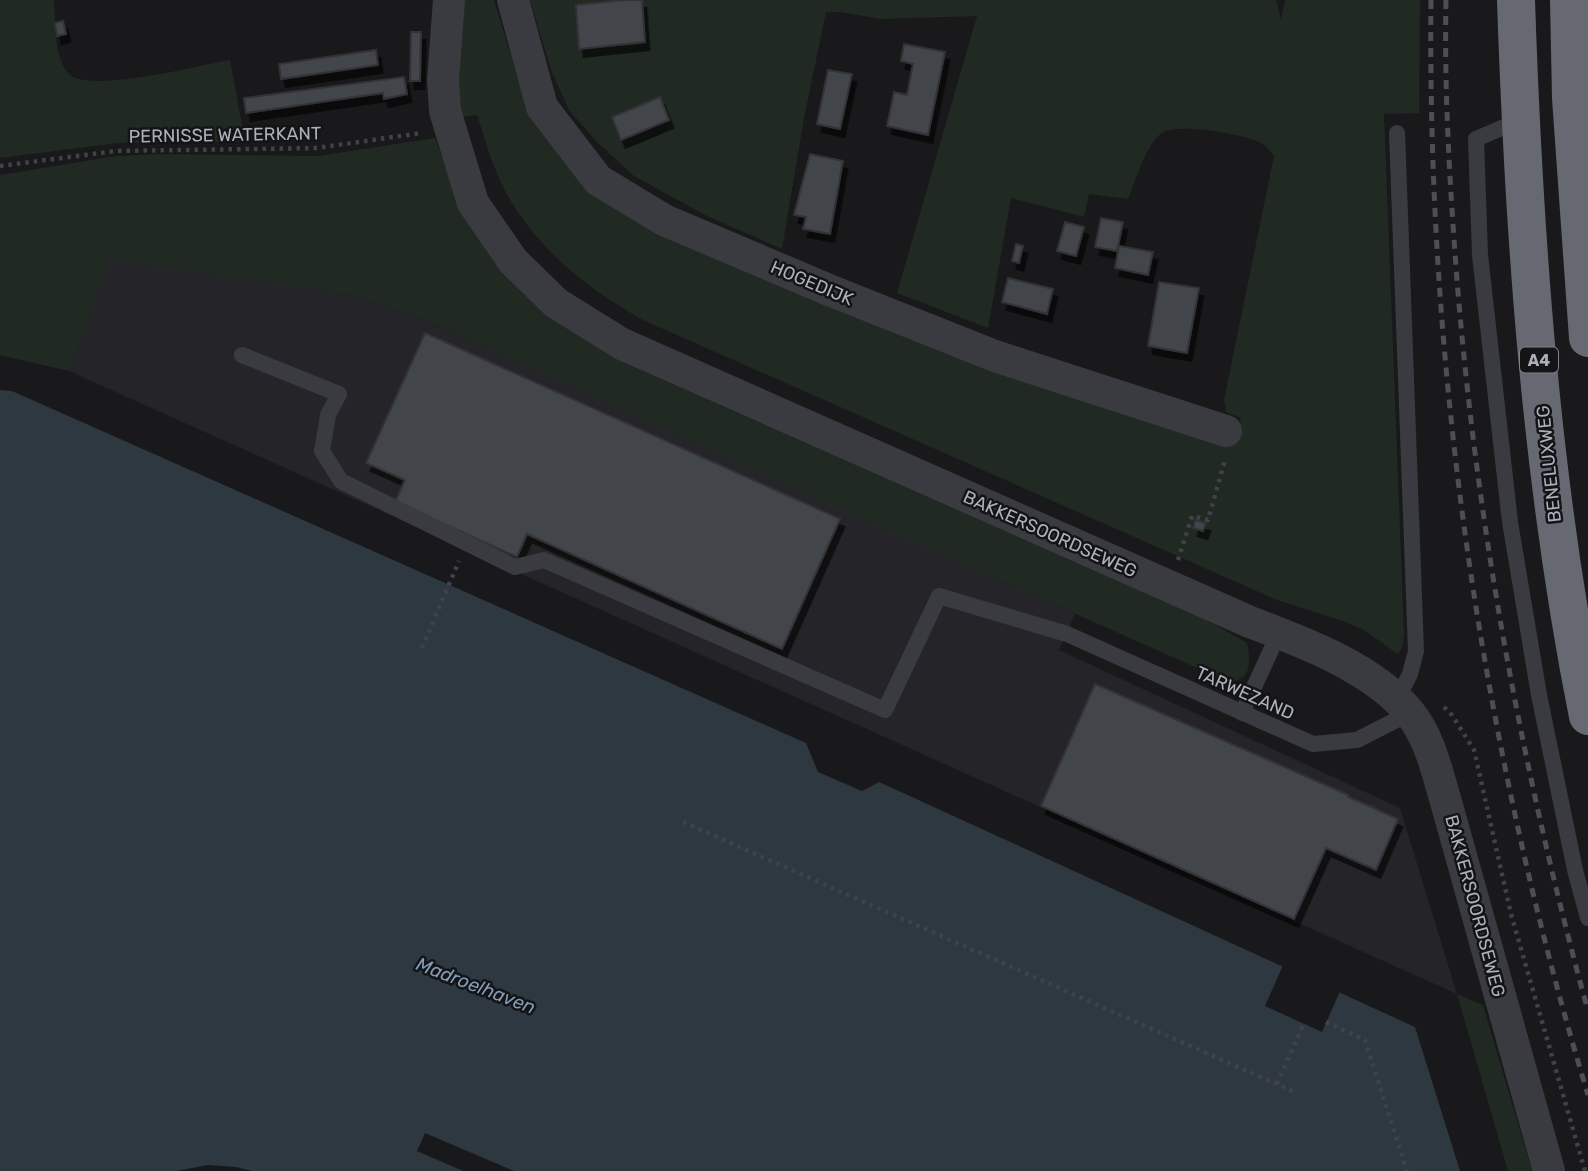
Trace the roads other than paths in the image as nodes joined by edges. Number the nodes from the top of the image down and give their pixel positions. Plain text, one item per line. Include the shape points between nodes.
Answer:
1 (449, 0) edge
2 (513, 0) edge
3 (1516, 0) edge
4 (1569, 0) edge
5 (1520, 120) junction
6 (1397, 133) dead end
7 (1586, 298) edge
8 (1588, 338) edge
9 (242, 355) dead end
10 (1226, 432) road end
11 (1279, 633) junction
12 (1404, 707) junction
13 (1242, 713) junction
14 (1588, 716) edge
15 (1588, 918) edge
16 (1549, 1171) edge

1 - 11 street, BAKKERSOORDSEWEG via 445,111 472,203 513,261 556,303 622,344
2 - 10 street, HOGEDIJK via 542,107 598,180 653,214 995,356
3 - 5 highway, BENELUXWEG / A4
4 - 7 highway via 1571,98
5 - 14 highway, BENELUXWEG / A4 via 1552,504
5 - 15 lane via 1476,139 1480,255 1512,536 1539,695
6 - 12 lane via 1416,651
7 - 8 highway
9 - 13 lane, TARWEZAND via 339,394 328,415 322,451 341,481 515,567 544,560 885,710 939,596 1066,634
11 - 12 street, BAKKERSOORDSEWEG via 1363,673
11 - 13 lane
12 - 13 lane, TARWEZAND via 1357,740 1313,744
12 - 16 street, BAKKERSOORDSEWEG via 1427,742 1446,802

